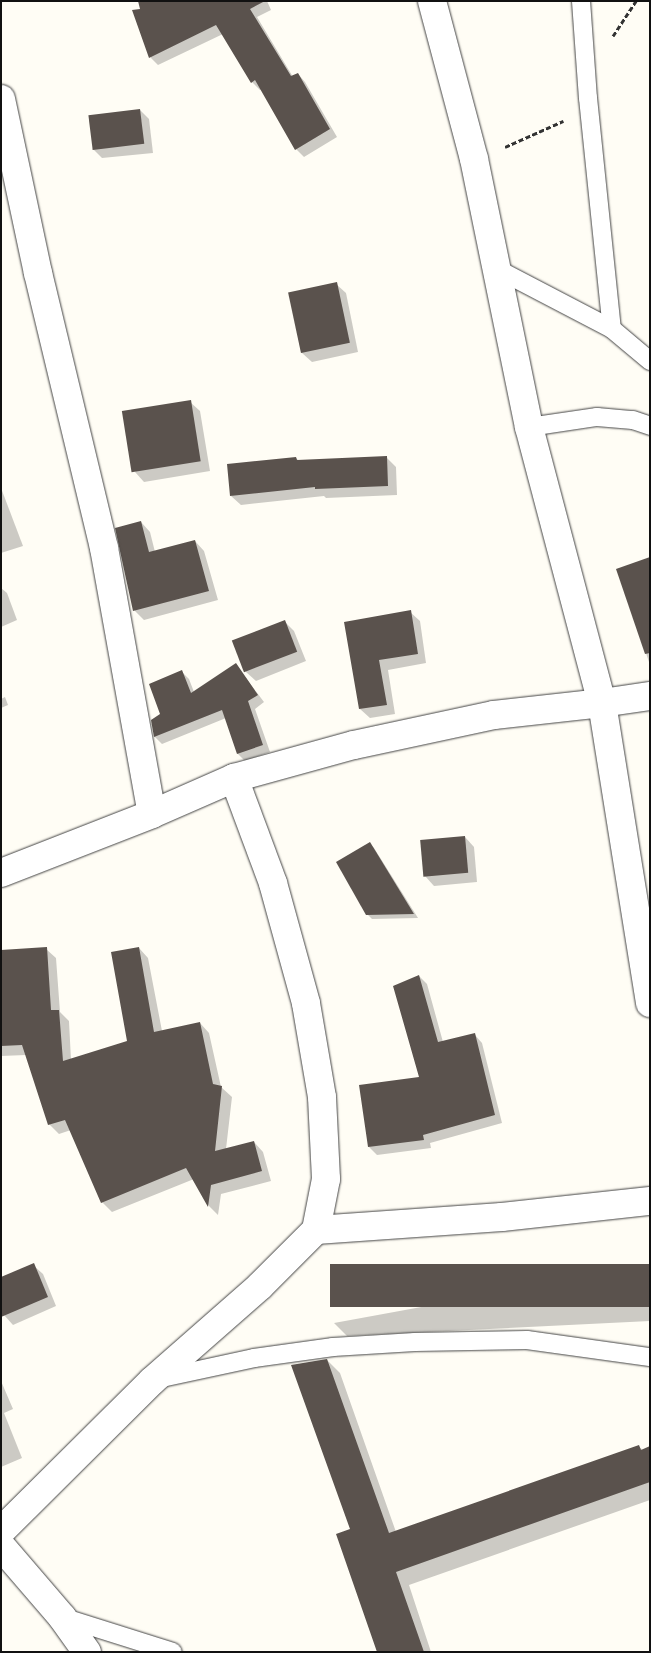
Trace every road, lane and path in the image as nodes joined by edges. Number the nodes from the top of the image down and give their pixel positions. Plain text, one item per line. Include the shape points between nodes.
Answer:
1 (432, 1) edge
2 (581, 1) edge
3 (1, 98) edge
4 (588, 98) junction
5 (474, 159) junction
6 (499, 270) junction
7 (612, 329) junction
8 (650, 361) edge
9 (529, 426) junction
10 (650, 426) edge
11 (650, 696) edge
12 (602, 703) junction
13 (234, 778) junction
14 (152, 814) junction
15 (1, 873) edge
16 (650, 1003) edge
17 (650, 1201) edge
18 (316, 1230) junction
19 (650, 1357) edge
20 (152, 1380) junction
21 (1, 1531) edge
22 (1, 1546) edge
23 (62, 1616) junction
24 (87, 1652) edge
25 (173, 1652) edge

1 - 5 street
2 - 4 lane
3 - 14 street via 38,273 104,548
4 - 5 path via 560,123
4 - 7 lane
5 - 6 street
6 - 7 lane
6 - 9 street
7 - 8 lane
9 - 10 lane via 597,417 633,420
9 - 12 street
11 - 12 street
12 - 13 street via 494,714 354,745
12 - 16 street
13 - 14 street
13 - 18 street via 273,882 306,1003 322,1096 326,1170
14 - 15 street
17 - 18 street via 502,1217
18 - 20 street via 260,1286
19 - 20 lane via 527,1340 415,1342 333,1347 254,1358
20 - 21 street
22 - 23 street
23 - 24 street
23 - 25 lane

